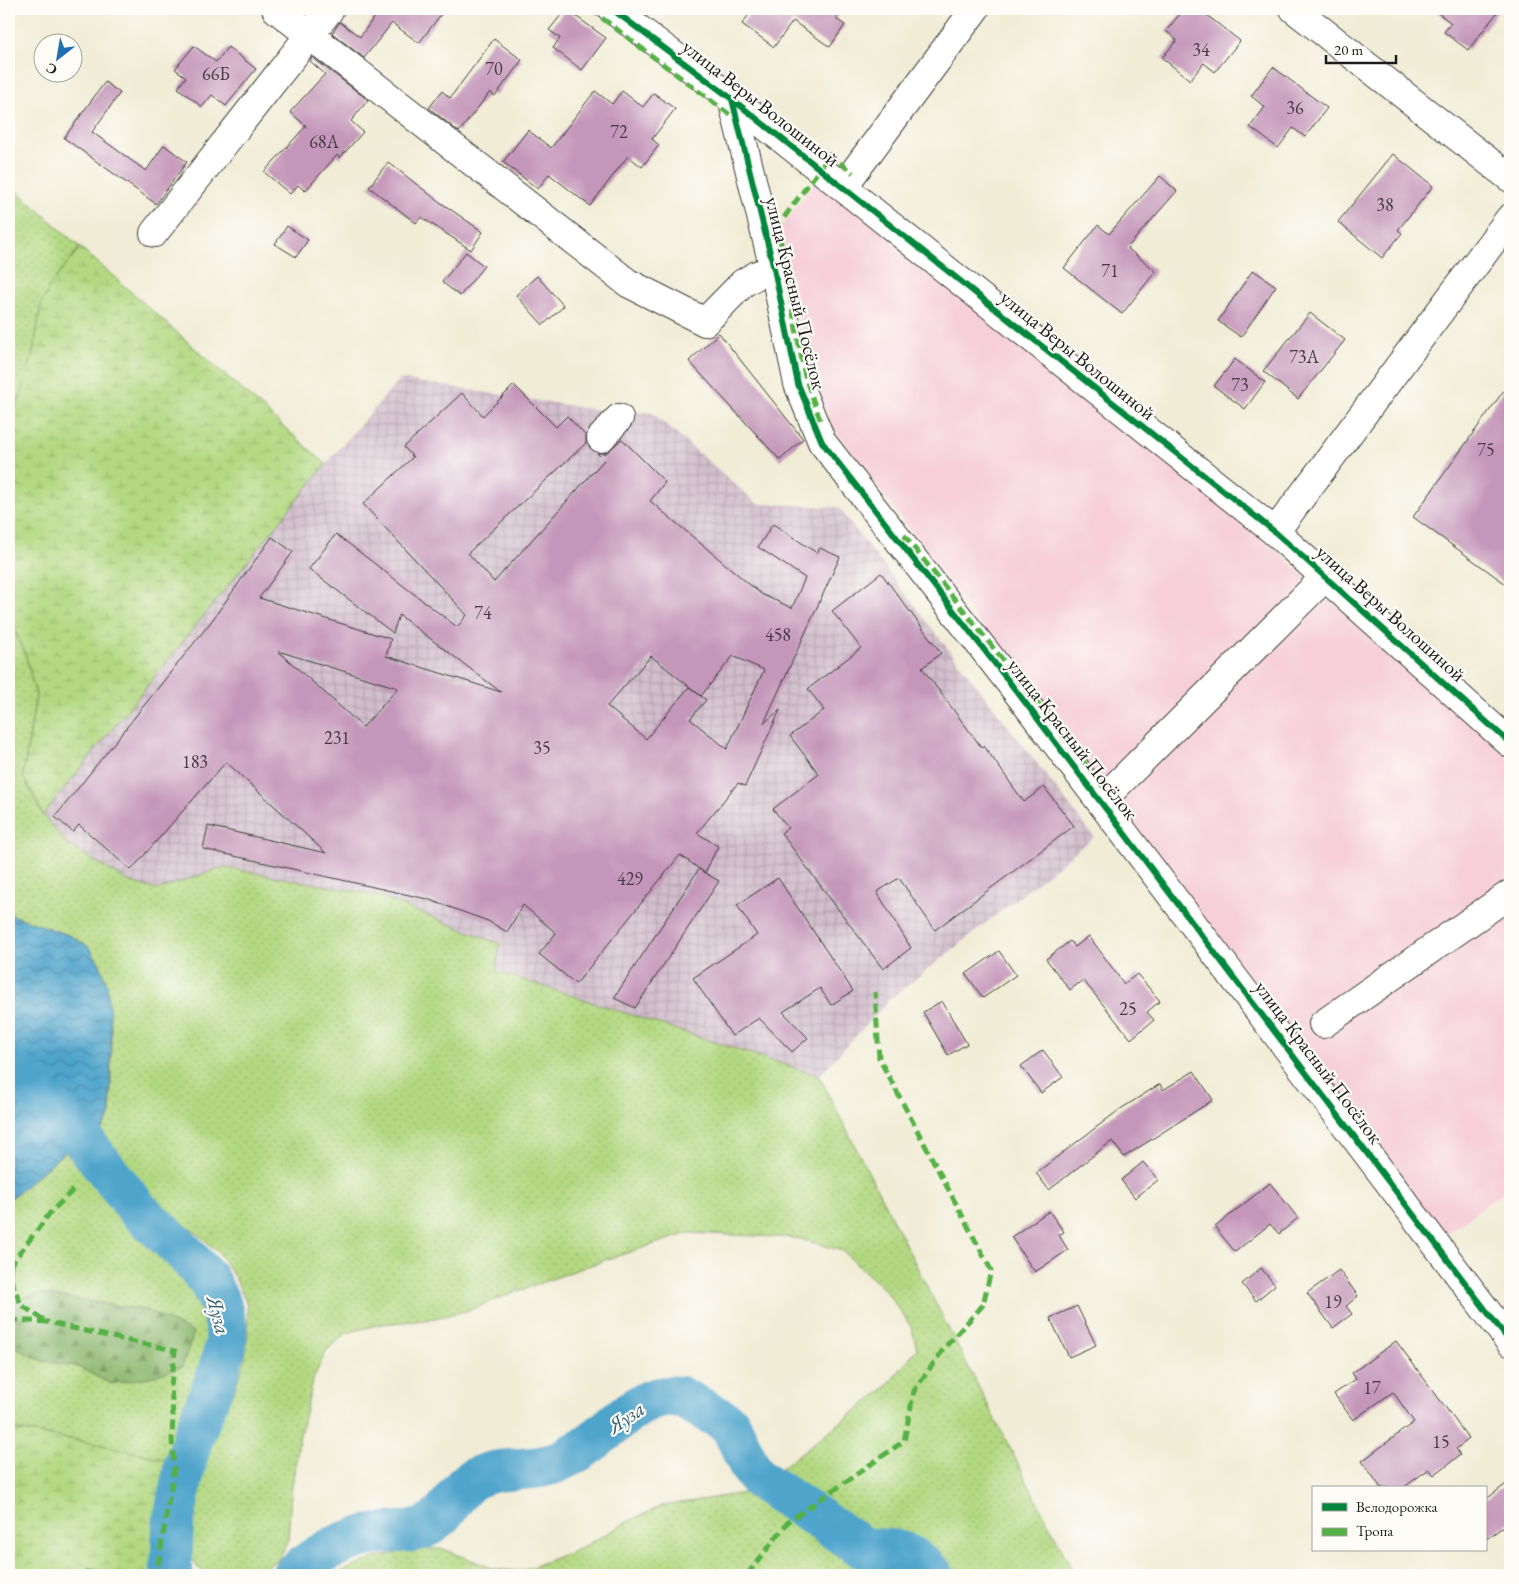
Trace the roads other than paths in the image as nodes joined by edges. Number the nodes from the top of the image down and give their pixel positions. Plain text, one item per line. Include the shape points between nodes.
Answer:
1 (276, 9) edge
2 (330, 9) edge
3 (612, 9) edge
4 (975, 9) edge
5 (1294, 9) edge
6 (309, 35) junction
7 (732, 99) junction
8 (1510, 178) edge
9 (843, 187) junction
10 (1510, 218) edge
11 (154, 233) dead end
12 (774, 269) junction
13 (1275, 532) junction
14 (1326, 576) junction
15 (1510, 743) edge
16 (1101, 801) junction
17 (1510, 894) edge
18 (1323, 1024) dead end
19 (1510, 1342) edge

1 - 6 street
2 - 6 street
3 - 7 street, улица Веры Волошиной
4 - 9 street
5 - 8 street
6 - 11 street
6 - 12 street via 628,283 664,302 705,322 743,283
7 - 9 street, улица Веры Волошиной
7 - 12 street, улица Красный Посёлок
9 - 13 street, улица Веры Волошиной
10 - 13 street
12 - 16 street, улица Красный Посёлок via 798,384 822,442
13 - 14 street, улица Веры Волошиной
14 - 15 street, улица Веры Волошиной
14 - 16 street
16 - 19 street, улица Красный Посёлок
17 - 18 street

